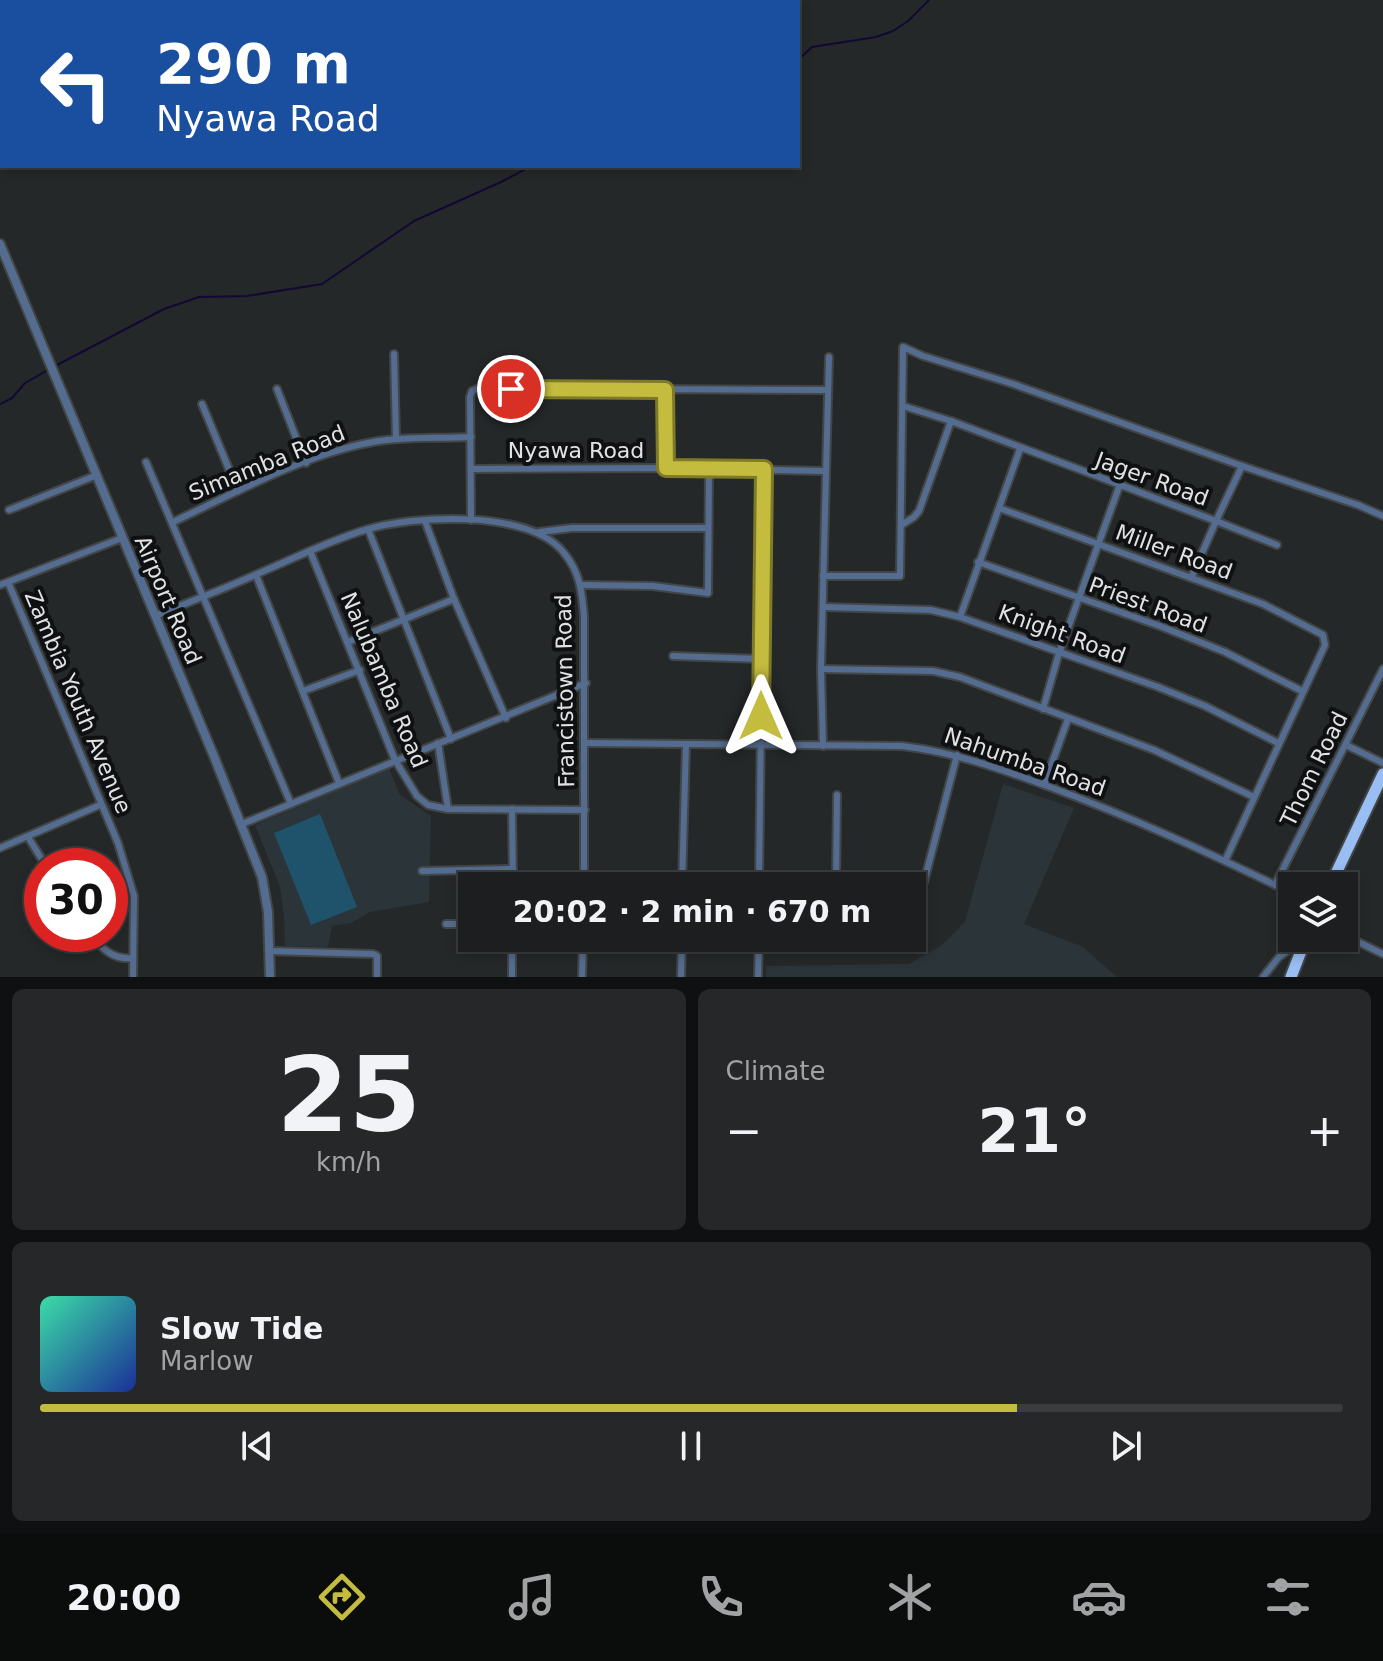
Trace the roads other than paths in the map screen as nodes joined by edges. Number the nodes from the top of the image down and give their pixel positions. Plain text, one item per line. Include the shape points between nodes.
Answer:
1 (1, 248) edge
2 (394, 354) dead end
3 (829, 357) dead end
4 (277, 389) dead end
5 (665, 390) junction
6 (827, 390) junction
7 (202, 404) dead end
8 (903, 406) junction
9 (951, 421) junction
10 (471, 437) junction
11 (396, 439) junction
12 (1020, 449) junction
13 (146, 462) dead end
14 (306, 463) junction
15 (1242, 466) junction
16 (666, 468) junction
17 (471, 469) junction
18 (764, 469) junction
19 (709, 470) junction
20 (825, 471) junction
21 (97, 475) junction
22 (1119, 487) junction
23 (238, 491) junction
24 (999, 508) junction
25 (9, 510) dead end
26 (1383, 516) edge
27 (471, 520) junction
28 (425, 521) junction
29 (1216, 521) junction
30 (173, 522) junction
31 (903, 524) junction
32 (707, 528) junction
33 (368, 529) junction
34 (538, 532) junction
35 (122, 538) junction
36 (1100, 544) junction
37 (1277, 545) dead end
38 (310, 551) junction
39 (978, 562) junction
40 (256, 575) junction
41 (823, 576) junction
42 (1192, 576) junction
43 (4, 583) edge
44 (581, 585) junction
45 (203, 597) junction
46 (454, 599) junction
47 (1080, 599) junction
48 (823, 607) junction
49 (155, 616) junction
50 (960, 617) junction
51 (403, 619) junction
52 (348, 642) junction
53 (1059, 653) junction
54 (673, 656) dead end
55 (761, 659) junction
56 (821, 669) junction
57 (1383, 669) edge
58 (360, 670) junction
59 (586, 683) junction
60 (303, 691) junction
61 (1302, 691) junction
62 (1043, 709) junction
63 (506, 718) junction
64 (1068, 719) junction
65 (451, 739) junction
66 (438, 743) junction
67 (585, 743) junction
68 (1278, 743) junction
69 (686, 744) junction
70 (761, 744) junction
71 (1346, 745) junction
72 (823, 746) junction
73 (957, 755) junction
74 (395, 760) junction
75 (1383, 763) edge
76 (1383, 774) edge
77 (339, 783) junction
78 (1044, 785) junction
79 (837, 795) dead end
80 (1254, 797) junction
81 (291, 804) junction
82 (100, 805) junction
83 (448, 809) junction
84 (512, 809) junction
85 (585, 810) junction
86 (242, 824) junction
87 (28, 837) junction
88 (0, 848) edge
89 (35, 848) edge
90 (1225, 861) junction
91 (513, 869) joint
92 (422, 871) dead end
93 (584, 872) edge
94 (682, 872) edge
95 (759, 872) edge
96 (836, 872) edge
97 (1337, 872) edge
98 (926, 874) edge
99 (1275, 885) junction
100 (1278, 886) edge
101 (446, 924) dead end
102 (458, 924) edge
103 (1358, 942) edge
104 (270, 951) junction
105 (107, 952) edge
106 (512, 952) edge
107 (583, 952) edge
108 (682, 952) edge
109 (759, 952) edge
110 (1286, 952) edge
111 (1301, 952) edge
112 (1383, 954) edge
113 (133, 958) junction
114 (133, 977) edge
115 (270, 977) edge
116 (377, 977) edge
117 (512, 977) edge
118 (582, 977) edge
119 (681, 977) edge
120 (758, 977) edge
121 (1263, 977) edge
122 (1291, 977) edge

1 - 21 street, Airport Road
2 - 11 street
3 - 6 street
4 - 14 street
5 - 6 street
5 - 10 street via 479,388 470,397
5 - 16 street
6 - 20 street
7 - 23 street
8 - 9 street, Jager Road
8 - 15 street via 903,347
8 - 31 street
9 - 12 street, Jager Road
9 - 31 street via 919,511
10 - 11 street, Simamba Road
10 - 17 street
11 - 14 street, Simamba Road via 360,444
12 - 22 street, Jager Road
12 - 24 street
13 - 30 street
14 - 23 street, Simamba Road
15 - 26 street
15 - 29 street
16 - 17 street, Nyawa Road
16 - 19 street, Nyawa Road
17 - 27 street
18 - 19 street, Nyawa Road
18 - 20 street, Nyawa Road
18 - 55 street
19 - 32 street
20 - 41 street
21 - 25 street
21 - 35 street, Airport Road
22 - 29 street, Jager Road
22 - 36 street
23 - 30 street, Simamba Road
24 - 36 street, Miller Road
24 - 39 street
27 - 28 street, Francistown Road
27 - 34 street, Francistown Road
28 - 33 street, Francistown Road
28 - 46 street
29 - 37 street
29 - 42 street, Jager Road
30 - 45 street
31 - 41 street via 900,576
32 - 34 street
32 - 44 street via 708,593
33 - 38 street, Francistown Road
33 - 51 street
34 - 44 street, Francistown Road via 563,551
35 - 43 street
35 - 49 street, Airport Road
36 - 42 street, Miller Road
36 - 47 street
38 - 40 street, Francistown Road
38 - 52 street, Nalubamba Road
39 - 47 street, Priest Road
39 - 50 street
40 - 45 street, Francistown Road
40 - 60 street
41 - 48 street
42 - 61 street, Miller Road via 1323,635 1325,645
43 - 82 street, Zambia Youth Avenue
44 - 59 street, Francistown Road
45 - 49 street, Francistown Road
45 - 81 street
46 - 51 street
46 - 63 street
47 - 53 street
47 - 61 street, Priest Road via 1225,652
48 - 50 street, Knight Road via 931,610
48 - 56 street
49 - 86 street, Airport Road
50 - 53 street, Knight Road
51 - 52 street
51 - 65 street
52 - 58 street, Nalubamba Road
53 - 62 street
53 - 68 street, Knight Road via 1170,692
54 - 55 street
55 - 70 street
56 - 62 street via 933,671
56 - 72 street
57 - 71 street, Thom Road
58 - 60 street
58 - 74 street, Nalubamba Road
59 - 63 street
59 - 67 street, Francistown Road
60 - 77 street
61 - 68 street
62 - 64 street
63 - 65 street
64 - 78 street
64 - 80 street via 1154,750
65 - 66 street
66 - 74 street
66 - 83 street
67 - 69 street, Nahumba Road
67 - 85 street, Francistown Road
68 - 80 street
69 - 70 street, Nahumba Road
69 - 94 street
70 - 72 street, Nahumba Road
70 - 95 street
71 - 75 street
71 - 99 street, Thom Road
72 - 73 street, Nahumba Road via 902,746
73 - 78 street, Nahumba Road
73 - 98 street
74 - 77 street
74 - 83 street, Nalubamba Road via 417,796 428,805
76 - 97 highway
77 - 81 street
78 - 90 street, Nahumba Road
79 - 96 street
80 - 90 street
81 - 86 street
82 - 87 street
82 - 113 street, Zambia Youth Avenue via 134,896
83 - 84 street, Nalubamba Road
84 - 85 street, Nalubamba Road
84 - 91 street
85 - 93 street, Francistown Road
86 - 104 street, Airport Road via 262,877
87 - 88 street
87 - 89 street
90 - 99 street, Nahumba Road
91 - 92 street
99 - 100 street, Nahumba Road
101 - 102 street
103 - 112 street
104 - 115 street, Airport Road
104 - 116 street via 376,954
105 - 113 street
106 - 117 street
107 - 118 street
108 - 119 street
109 - 120 street
110 - 121 street
111 - 122 highway
113 - 114 street, Zambia Youth Avenue

